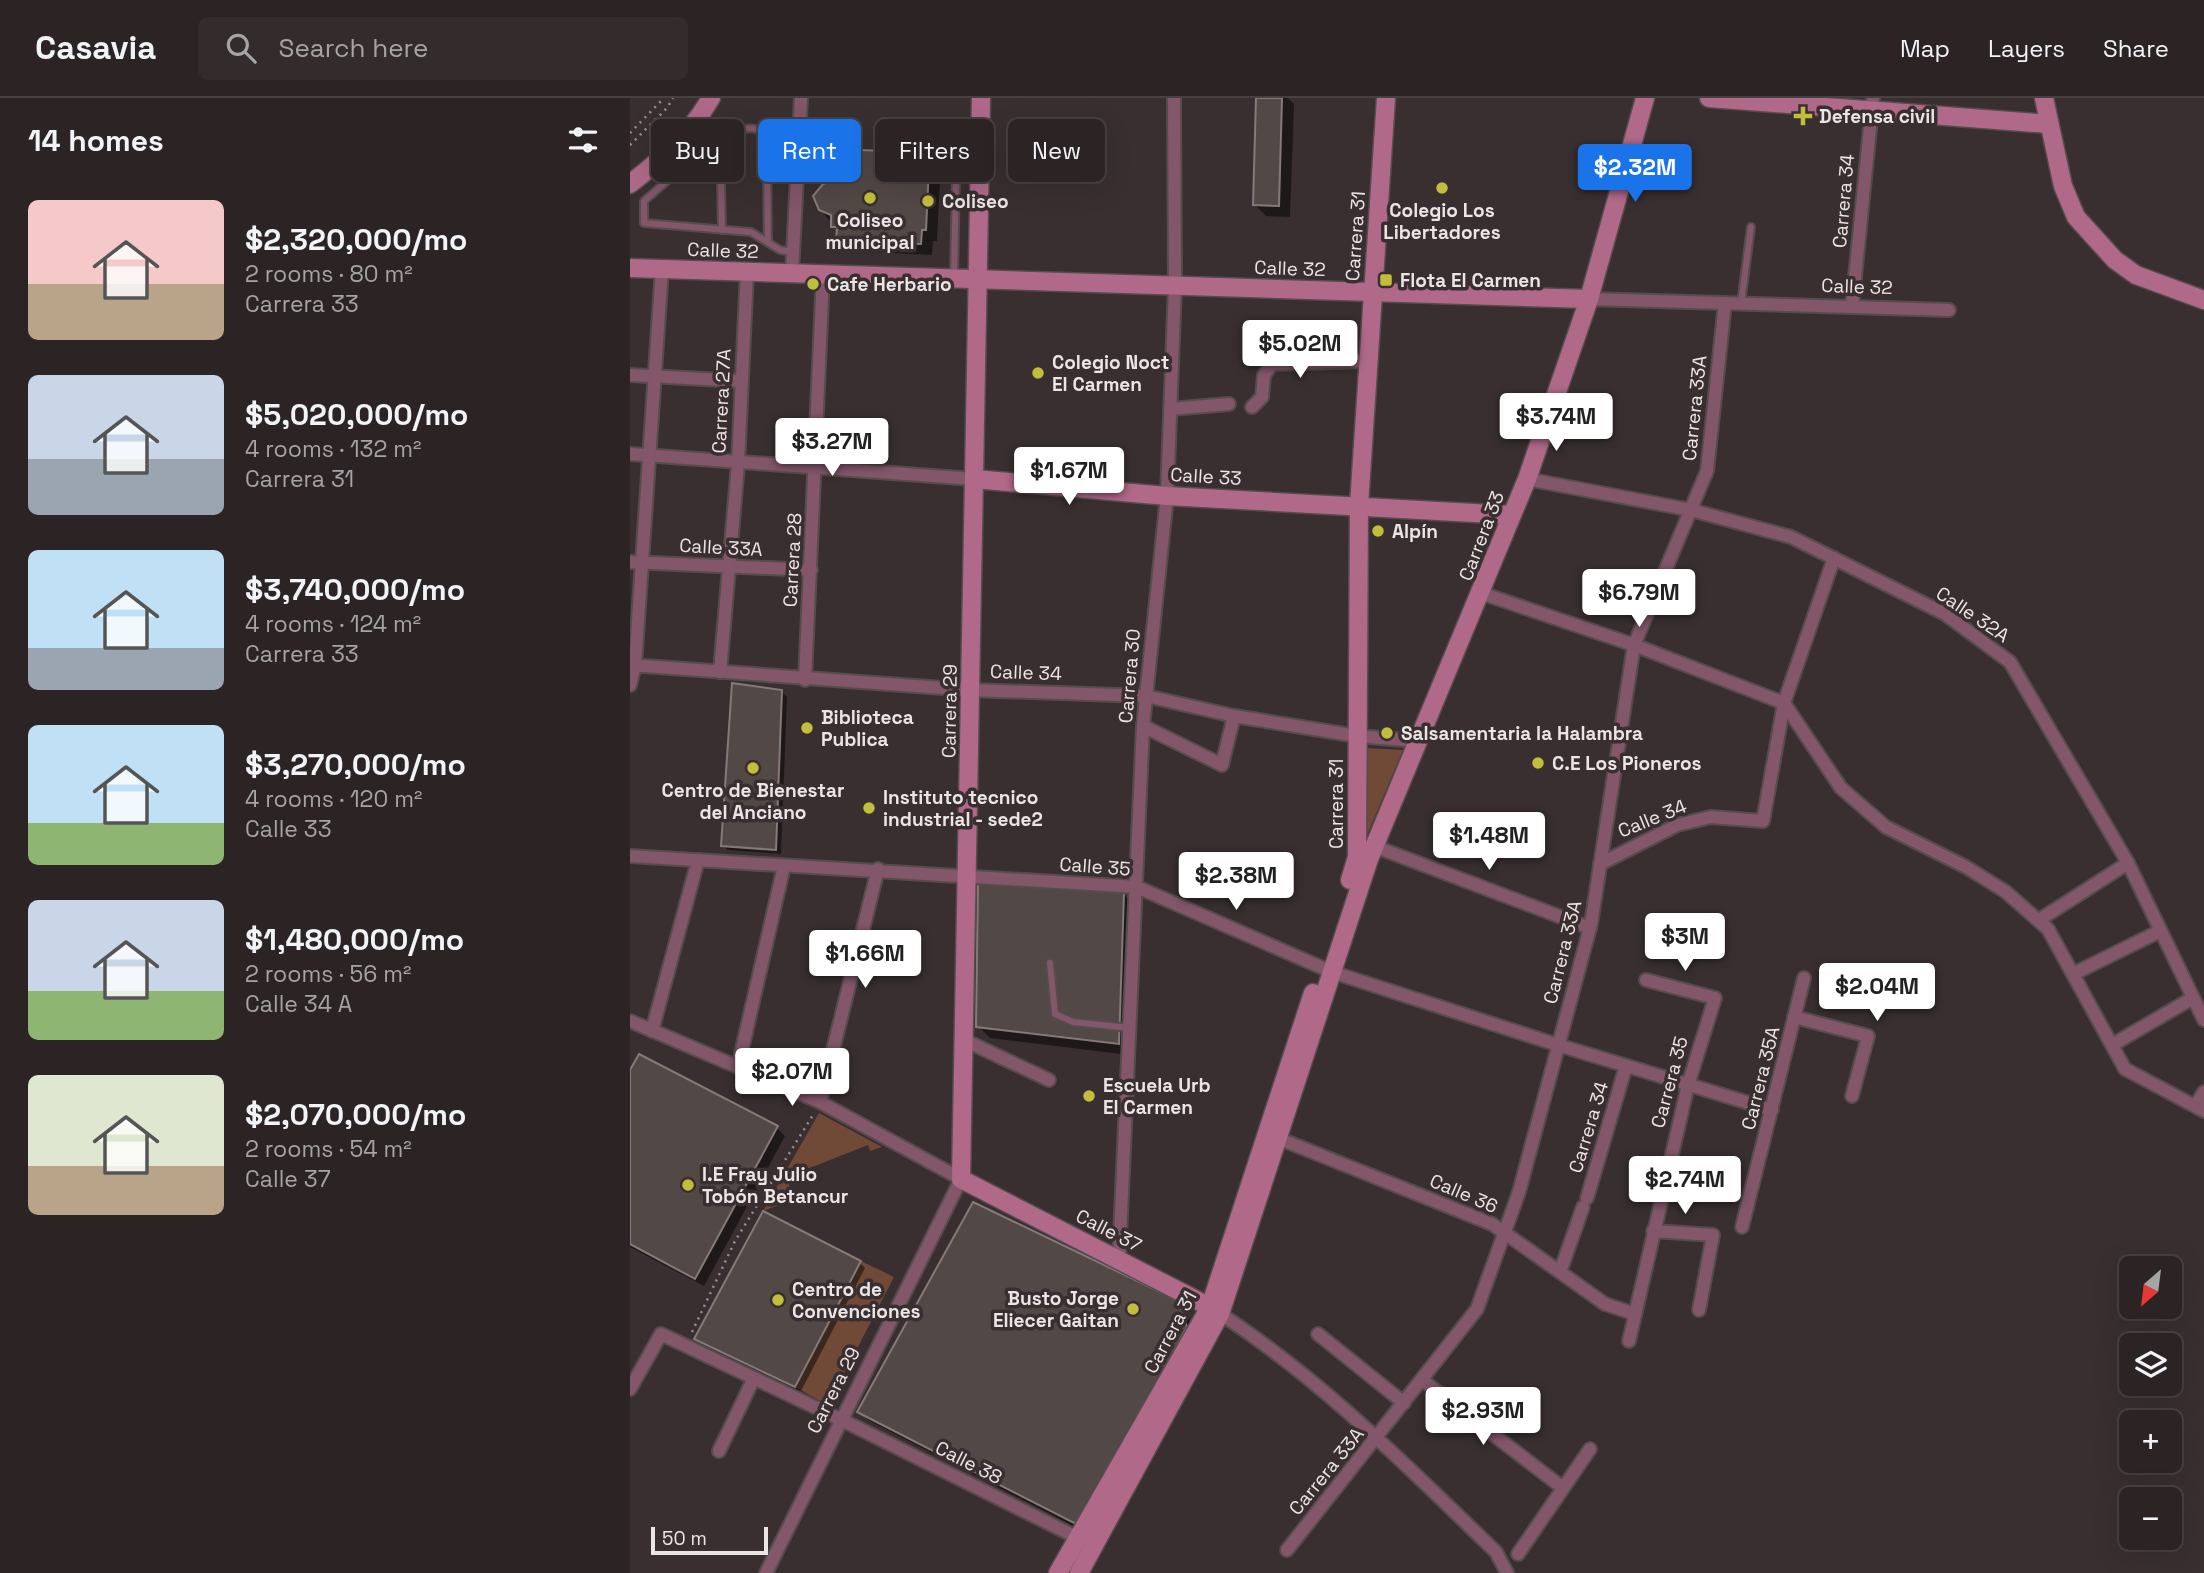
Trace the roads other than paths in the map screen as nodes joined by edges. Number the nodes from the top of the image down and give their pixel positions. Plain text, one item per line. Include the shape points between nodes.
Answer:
1 (710, 98) edge
2 (801, 98) edge
3 (981, 98) edge
4 (1174, 98) edge
5 (1386, 98) edge
6 (1645, 98) edge
7 (1709, 98) edge
8 (2044, 98) edge
9 (1872, 104) edge
10 (2049, 124) junction
11 (744, 129) edge
12 (666, 182) edge
13 (721, 182) edge
14 (956, 182) edge
15 (630, 184) edge
16 (1751, 227) dead end
17 (722, 230) junction
18 (768, 240) junction
19 (792, 252) junction
20 (630, 268) edge
21 (662, 269) junction
22 (747, 271) junction
23 (792, 273) junction
24 (823, 274) junction
25 (954, 278) junction
26 (978, 279) junction
27 (1175, 285) junction
28 (1371, 292) junction
29 (1589, 299) junction
30 (2204, 300) edge
31 (1725, 303) junction
32 (1741, 303) junction
33 (1852, 307) junction
34 (1949, 310) dead end
35 (1366, 361) junction
36 (630, 375) edge
37 (654, 377) junction
38 (741, 381) junction
39 (1229, 404) dead end
40 (1252, 407) dead end
41 (1170, 410) junction
42 (630, 454) edge
43 (648, 456) junction
44 (738, 464) junction
45 (816, 467) junction
46 (974, 479) junction
47 (1527, 479) junction
48 (1167, 496) junction
49 (1359, 505) junction
50 (1691, 510) junction
51 (1510, 515) junction
52 (1834, 558) junction
53 (636, 562) edge
54 (730, 566) junction
55 (811, 570) junction
56 (1481, 593) junction
57 (1634, 645) junction
58 (633, 665) edge
59 (720, 672) junction
60 (805, 680) junction
61 (630, 685) edge
62 (970, 690) junction
63 (1146, 695) junction
64 (1784, 703) junction
65 (1234, 716) junction
66 (1143, 726) junction
67 (1357, 736) junction
68 (1416, 741) junction
69 (1373, 853) junction
70 (630, 856) edge
71 (698, 860) junction
72 (2127, 863) junction
73 (1600, 864) junction
74 (785, 866) junction
75 (878, 869) junction
76 (967, 877) junction
77 (1137, 887) junction
78 (2039, 920) junction
79 (1590, 928) junction
80 (2160, 931) junction
81 (1050, 963) dead end
82 (1327, 970) junction
83 (2073, 974) junction
84 (1804, 978) dead end
85 (1646, 980) dead end
86 (2191, 999) junction
87 (1794, 1017) junction
88 (2204, 1020) edge
89 (630, 1021) edge
90 (1130, 1028) junction
91 (652, 1031) junction
92 (964, 1040) junction
93 (1558, 1045) junction
94 (2112, 1045) junction
95 (1626, 1066) junction
96 (738, 1067) junction
97 (1049, 1080) dead end
98 (1688, 1085) junction
99 (2204, 1092) edge
100 (1852, 1096) dead end
101 (820, 1102) junction
102 (2200, 1108) edge
103 (1772, 1110) junction
104 (1272, 1136) junction
105 (961, 1179) junction
106 (1742, 1227) dead end
107 (1653, 1231) junction
108 (1505, 1233) junction
109 (1119, 1259) junction
110 (1560, 1272) junction
111 (1699, 1310) dead end
112 (1215, 1311) junction
113 (1634, 1314) junction
114 (1318, 1334) dead end
115 (1629, 1341) dead end
116 (754, 1378) junction
117 (1422, 1380) junction
118 (630, 1389) edge
119 (1405, 1403) junction
120 (842, 1420) junction
121 (1377, 1437) junction
122 (1590, 1449) dead end
123 (719, 1451) dead end
124 (1563, 1488) junction
125 (1078, 1538) junction
126 (1287, 1550) dead end
127 (1518, 1554) dead end
128 (1503, 1572) edge
129 (766, 1573) edge
130 (1058, 1573) edge
131 (1079, 1573) edge

1 - 15 main road via 695,125
2 - 19 street
3 - 26 main road, Carrera 29
4 - 27 street, Carrera 30
5 - 28 main road, Carrera 31
6 - 29 main road, Carrera 33
7 - 9 main road
8 - 10 main road
9 - 10 main road
9 - 33 street, Carrera 34
10 - 30 main road via 2063,186 2077,217 2115,260 2136,275
11 - 18 lane via 765,134
12 - 17 lane via 644,201 643,223
13 - 17 lane
14 - 25 lane
16 - 32 lane
17 - 18 lane via 751,232
18 - 19 lane via 780,250
19 - 23 street
20 - 21 main road, Calle 32
21 - 22 main road, Calle 32
21 - 37 street
22 - 23 main road, Calle 32
22 - 38 street, Carrera 27A
23 - 24 main road, Calle 32
24 - 25 main road, Calle 32
24 - 45 street, Carrera 28
25 - 26 main road, Calle 32
26 - 27 main road, Calle 32
26 - 46 main road, Carrera 29
27 - 28 main road, Calle 32
27 - 41 street, Carrera 30
28 - 29 main road, Calle 32
28 - 35 main road, Carrera 31
29 - 31 street, Calle 32
29 - 47 main road, Carrera 33
31 - 32 street, Calle 32
31 - 50 street, Carrera 33A via 1707,471
32 - 33 street, Calle 32
33 - 34 street, Calle 32
35 - 40 street via 1272,364 1264,375 1262,397
35 - 49 main road, Carrera 31
36 - 37 street
37 - 38 street
37 - 43 street
38 - 44 street, Carrera 27A
39 - 41 street
41 - 48 street, Carrera 30
42 - 43 street, Calle 33
43 - 44 street, Calle 33
43 - 53 street
44 - 45 street, Calle 33
44 - 54 street, Carrera 27A
45 - 46 street, Calle 33
45 - 55 street, Carrera 28
46 - 48 main road, Calle 33
46 - 62 main road, Carrera 29
47 - 50 street, Calle 32A
47 - 51 main road, Carrera 33
48 - 49 main road, Calle 33
48 - 63 street, Carrera 30
49 - 51 main road, Calle 33
49 - 67 main road, Carrera 31
50 - 52 street, Calle 32A via 1791,537
50 - 57 street, Carrera 33A
51 - 56 main road, Carrera 33
52 - 64 street
52 - 72 street, Calle 32A via 1945,614 2010,662
53 - 54 street, Calle 33A
53 - 58 street
54 - 55 street, Calle 33A
54 - 59 street, Carrera 27A
55 - 60 street, Carrera 28
56 - 57 street
56 - 68 main road, Carrera 33
57 - 64 street
57 - 73 street, Carrera 33A
58 - 59 street, Calle 34
58 - 61 street
59 - 60 street, Calle 34
60 - 62 street, Calle 34
62 - 63 street, Calle 34
62 - 76 main road, Carrera 29
63 - 65 street, Calle 34
63 - 66 street, Carrera 30
64 - 73 street, Calle 34 via 1763,821 1711,817 1677,825
64 - 78 street via 1841,788 1886,827 1966,867
65 - 66 street via 1222,765
65 - 67 street, Calle 34
66 - 77 street, Carrera 30
67 - 68 street, Calle 34
67 - 82 main road, Carrera 31 via 1357,857
68 - 69 main road, Carrera 33
69 - 79 street
69 - 82 main road, Carrera 31
70 - 71 street, Calle 35
71 - 74 street, Calle 35
71 - 91 street
72 - 78 street
72 - 80 street, Calle 32A
73 - 79 street, Carrera 33A
74 - 75 street, Calle 35
74 - 96 street
75 - 76 street, Calle 35
75 - 101 street
76 - 77 street, Calle 35
76 - 92 main road, Carrera 29
77 - 82 street, Calle 35
77 - 90 street, Carrera 30
78 - 83 street
79 - 93 street, Carrera 33A
80 - 83 street
80 - 86 street, Calle 32A
81 - 90 lane via 1055,1014 1073,1022
82 - 93 street, Calle 35
82 - 104 main road, Carrera 31
83 - 94 street
84 - 87 street, Carrera 35A
85 - 98 street, Carrera 35 via 1716,998
86 - 88 street, Calle 32A
86 - 94 street
87 - 100 street via 1868,1037
87 - 103 street, Carrera 35A
89 - 91 street, Calle 37
90 - 109 street, Carrera 30
91 - 96 street, Calle 37
92 - 97 street
92 - 105 main road, Carrera 29
93 - 95 street, Calle 35
93 - 108 street, Carrera 33A
94 - 102 street via 2125,1069
95 - 98 street, Calle 35
95 - 110 street, Carrera 34
96 - 101 street, Calle 37
98 - 103 street, Calle 35
98 - 107 street, Carrera 35
99 - 102 street
101 - 105 street, Calle 37
103 - 106 street, Carrera 35A
104 - 108 street, Calle 36
104 - 112 main road, Carrera 31
105 - 109 main road, Calle 37
105 - 120 street, Carrera 29
107 - 111 street via 1713,1235
107 - 113 street, Carrera 35
108 - 110 street, Calle 36
108 - 117 street, Carrera 33A via 1477,1309
109 - 112 main road, Calle 37
110 - 113 street, Calle 36 via 1605,1304
112 - 121 street, Calle 37 via 1255,1335
112 - 125 main road, Carrera 31
112 - 131 main road, Carrera 31
113 - 115 street, Carrera 35
114 - 119 street
116 - 118 street, Calle 38 via 661,1334
116 - 120 street, Calle 38
116 - 123 street
117 - 119 street, Carrera 33A
117 - 124 street
119 - 121 street, Carrera 33A
120 - 125 street, Calle 38
120 - 129 street, Carrera 29
121 - 126 street, Carrera 33A
121 - 128 street, Calle 37 via 1496,1552
122 - 124 street
124 - 127 street
125 - 130 main road, Carrera 31

